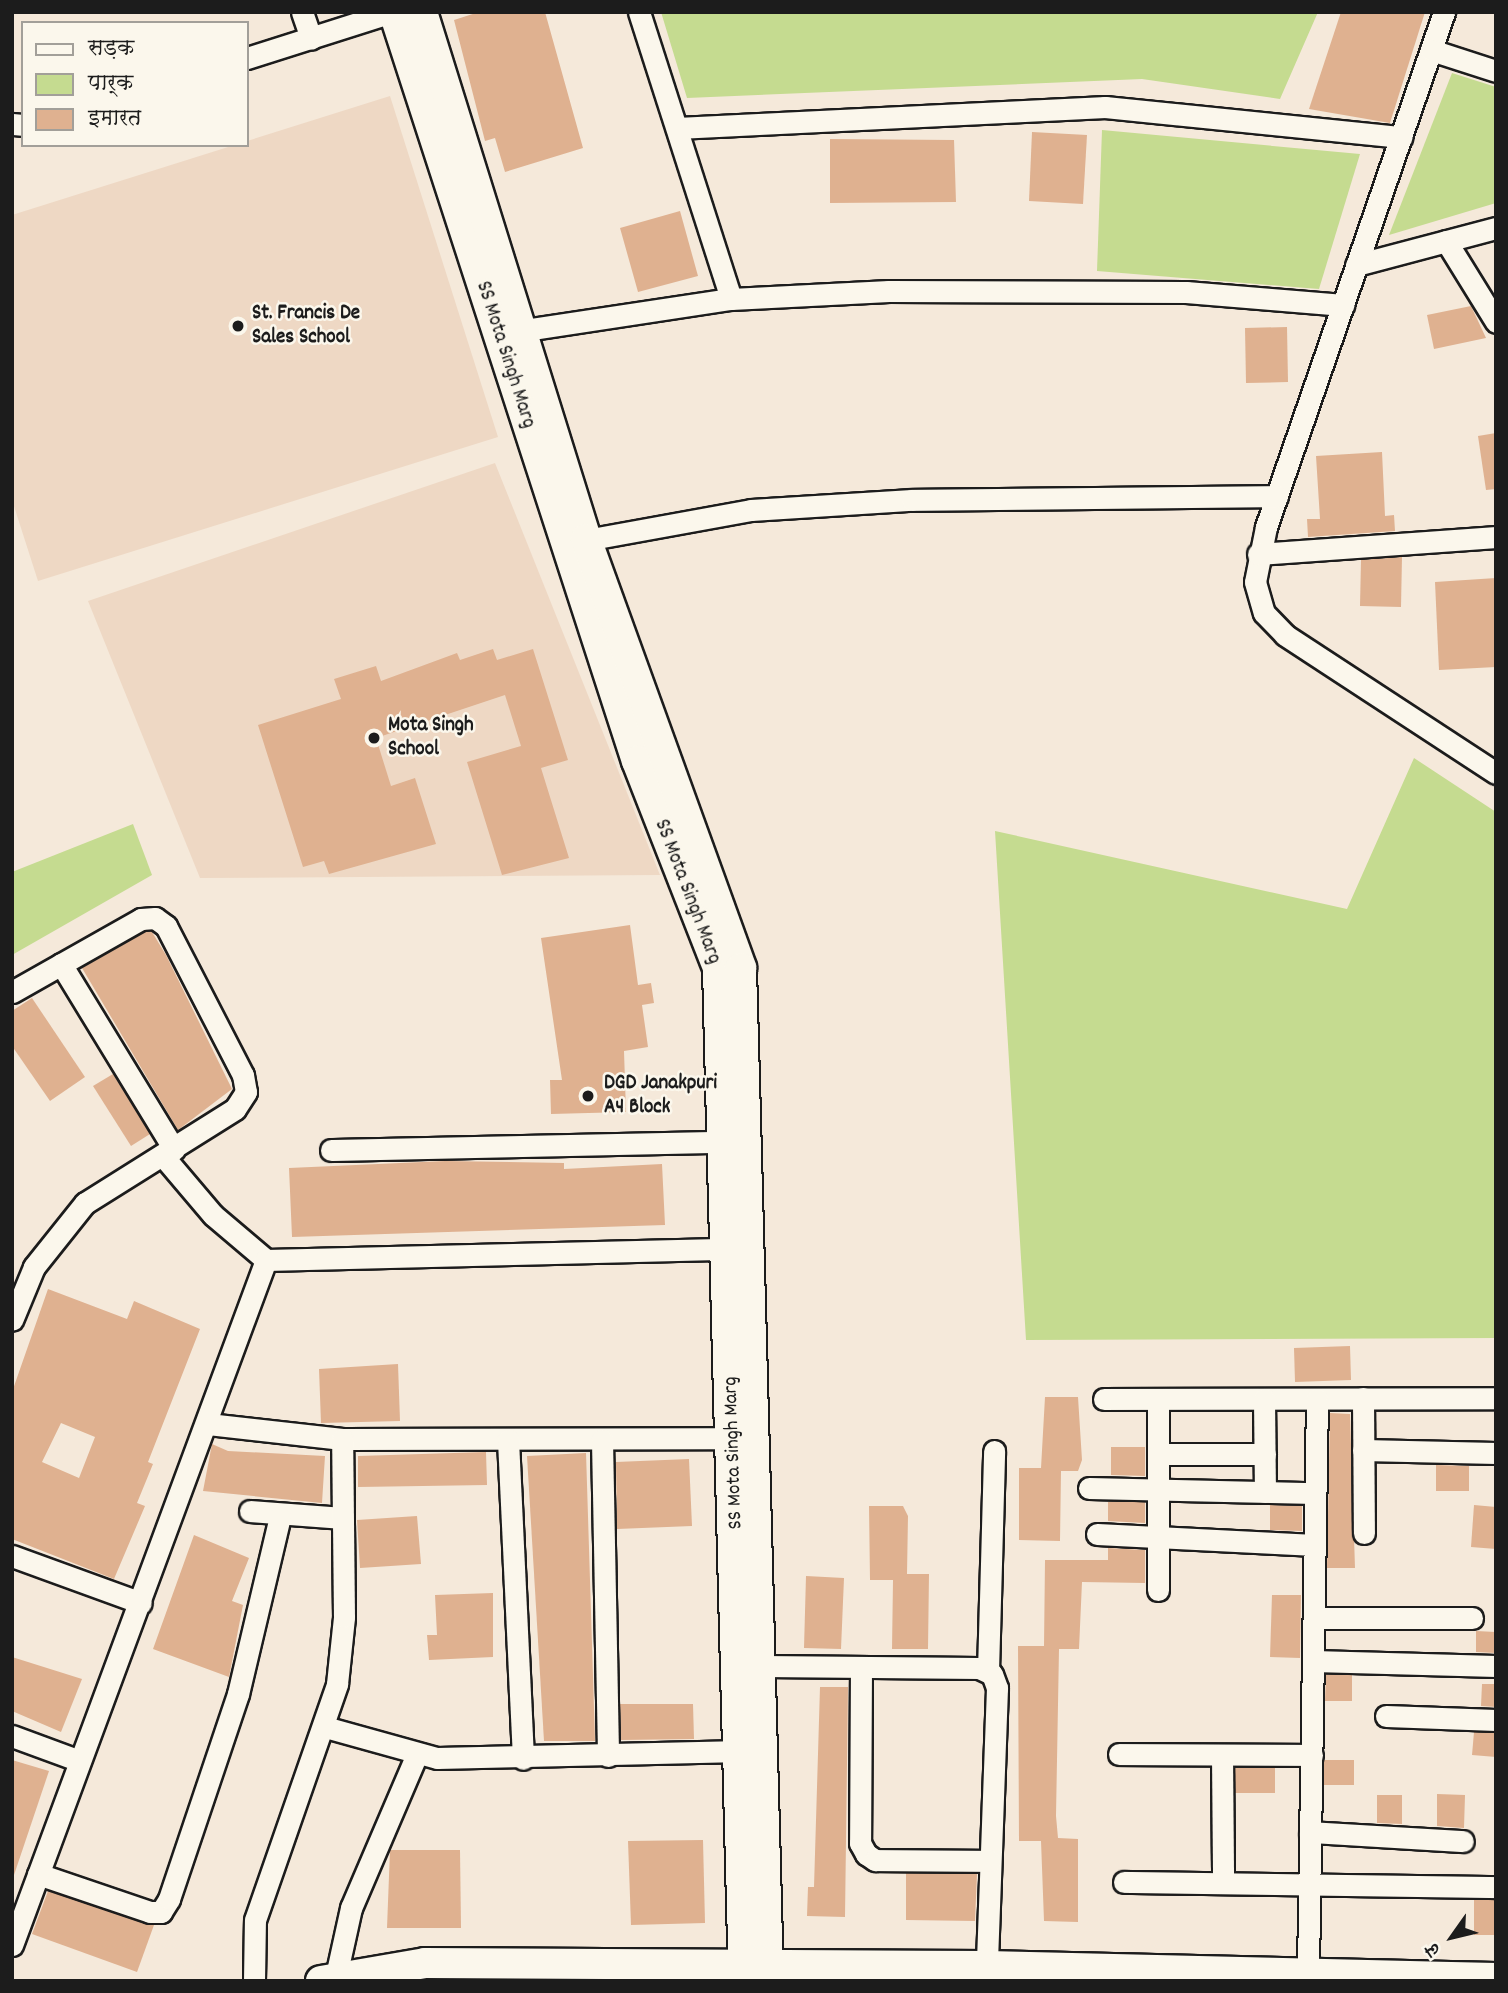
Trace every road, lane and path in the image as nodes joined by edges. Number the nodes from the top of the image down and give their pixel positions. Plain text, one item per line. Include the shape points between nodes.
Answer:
1 (302, 12) edge
2 (393, 12) edge
3 (422, 12) edge
4 (639, 12) edge
5 (1444, 12) edge
6 (310, 38) junction
7 (1431, 50) junction
8 (248, 58) edge
9 (1496, 71) edge
10 (436, 101) junction
11 (677, 128) junction
12 (1401, 137) junction
13 (1496, 228) edge
14 (1446, 241) junction
15 (489, 264) junction
16 (1356, 265) junction
17 (731, 299) junction
18 (1343, 305) junction
19 (1496, 322) edge
20 (525, 330) junction
21 (1277, 496) junction
22 (1496, 537) edge
23 (576, 542) junction
24 (1258, 554) junction
25 (1496, 773) edge
26 (61, 964) junction
27 (12, 992) edge
28 (725, 1142) junction
29 (331, 1150) dead end
30 (169, 1152) junction
31 (729, 1249) junction
32 (266, 1260) junction
33 (12, 1320) edge
34 (1363, 1398) junction
35 (1496, 1398) edge
36 (1104, 1399) dead end
37 (1157, 1399) junction
38 (1264, 1399) junction
39 (1317, 1399) junction
40 (208, 1424) junction
41 (746, 1438) junction
42 (342, 1439) junction
43 (508, 1440) junction
44 (602, 1440) junction
45 (1363, 1450) junction
46 (994, 1451) dead end
47 (1496, 1453) edge
48 (1158, 1454) junction
49 (1265, 1454) junction
50 (1089, 1488) dead end
51 (1158, 1489) junction
52 (1265, 1492) junction
53 (1315, 1493) junction
54 (250, 1511) dead end
55 (280, 1517) junction
56 (343, 1518) junction
57 (1364, 1533) dead end
58 (1097, 1534) dead end
59 (1159, 1537) junction
60 (1315, 1545) junction
61 (12, 1556) edge
62 (1158, 1590) dead end
63 (141, 1603) junction
64 (1314, 1618) junction
65 (1472, 1618) dead end
66 (1313, 1661) junction
67 (762, 1666) junction
68 (1496, 1666) edge
69 (861, 1667) junction
70 (988, 1671) junction
71 (1386, 1716) dead end
72 (1496, 1720) edge
73 (325, 1727) junction
74 (12, 1736) edge
75 (742, 1751) junction
76 (1119, 1754) dead end
77 (1222, 1755) junction
78 (1312, 1755) junction
79 (416, 1756) junction
80 (608, 1756) junction
81 (523, 1759) junction
82 (80, 1761) junction
83 (1310, 1832) junction
84 (1463, 1841) dead end
85 (990, 1861) junction
86 (38, 1874) junction
87 (1124, 1882) dead end
88 (1223, 1882) junction
89 (1310, 1882) junction
90 (1496, 1887) edge
91 (12, 1945) edge
92 (987, 1966) junction
93 (1308, 1970) junction
94 (469, 1973) edge
95 (756, 1974) edge
96 (1175, 1975) edge
97 (328, 1978) edge
98 (1496, 1978) edge
99 (254, 1981) edge

1 - 6 street
2 - 6 street
2 - 10 street, SS Mota Singh Marg
3 - 10 street, SS Mota Singh Marg
4 - 11 street
5 - 7 street
6 - 8 street
7 - 9 street
7 - 12 street
10 - 15 street, SS Mota Singh Marg
11 - 12 street via 1105,107
11 - 17 street
12 - 16 street
13 - 14 street
14 - 16 street
14 - 19 street
15 - 20 street, SS Mota Singh Marg
15 - 23 street, SS Mota Singh Marg
16 - 18 street
17 - 18 street via 1029,289 1186,292
17 - 20 street
18 - 21 street
20 - 23 street, SS Mota Singh Marg
21 - 23 street via 912,500 751,510
21 - 24 street
22 - 24 street
23 - 28 street, SS Mota Singh Marg via 637,761 718,968
23 - 41 street, SS Mota Singh Marg via 741,968
24 - 25 street via 1255,582 1264,613 1285,635
26 - 27 street
26 - 30 street
26 - 30 street via 141,919 166,926 243,1075 246,1092 235,1109
28 - 29 street
28 - 31 street, SS Mota Singh Marg
30 - 32 street via 213,1215
30 - 33 street via 85,1203 57,1231
31 - 32 street
31 - 41 street, SS Mota Singh Marg
32 - 40 street
34 - 35 street
34 - 39 street
34 - 45 street
36 - 37 street
37 - 38 street
37 - 48 street
38 - 39 street
38 - 49 street
39 - 53 street
40 - 42 street
40 - 63 street
41 - 44 street
41 - 67 street, SS Mota Singh Marg
41 - 75 street, SS Mota Singh Marg
42 - 43 street
42 - 56 street
43 - 44 street
43 - 81 street
44 - 80 street
45 - 47 street
45 - 57 street
46 - 70 street
48 - 49 street
48 - 51 street
49 - 52 street
50 - 51 street
51 - 52 street
51 - 59 street
52 - 53 street
53 - 60 street
54 - 55 street
55 - 56 street
55 - 86 street via 218,1760 165,1906 150,1912
56 - 73 street via 340,1662
58 - 59 street
59 - 60 street
59 - 62 street
60 - 64 street
61 - 63 street
63 - 82 street
64 - 65 street
64 - 66 street
66 - 68 street
66 - 78 street
67 - 69 street
67 - 95 street, SS Mota Singh Marg
69 - 70 street
69 - 85 street via 860,1843 866,1854 875,1860
70 - 85 street via 997,1688
71 - 72 street
73 - 79 street
73 - 99 street via 255,1920
74 - 82 street
75 - 80 street
75 - 95 street, SS Mota Singh Marg
76 - 77 street
77 - 78 street
77 - 88 street
78 - 83 street
79 - 81 street
79 - 97 street via 351,1908
80 - 81 street
82 - 86 street
83 - 84 street
83 - 89 street
85 - 92 street
86 - 91 street
87 - 88 street
88 - 89 street
89 - 90 street
89 - 93 street
92 - 95 street
92 - 96 street
93 - 96 street
93 - 98 street
94 - 95 street
94 - 97 street via 425,1963

